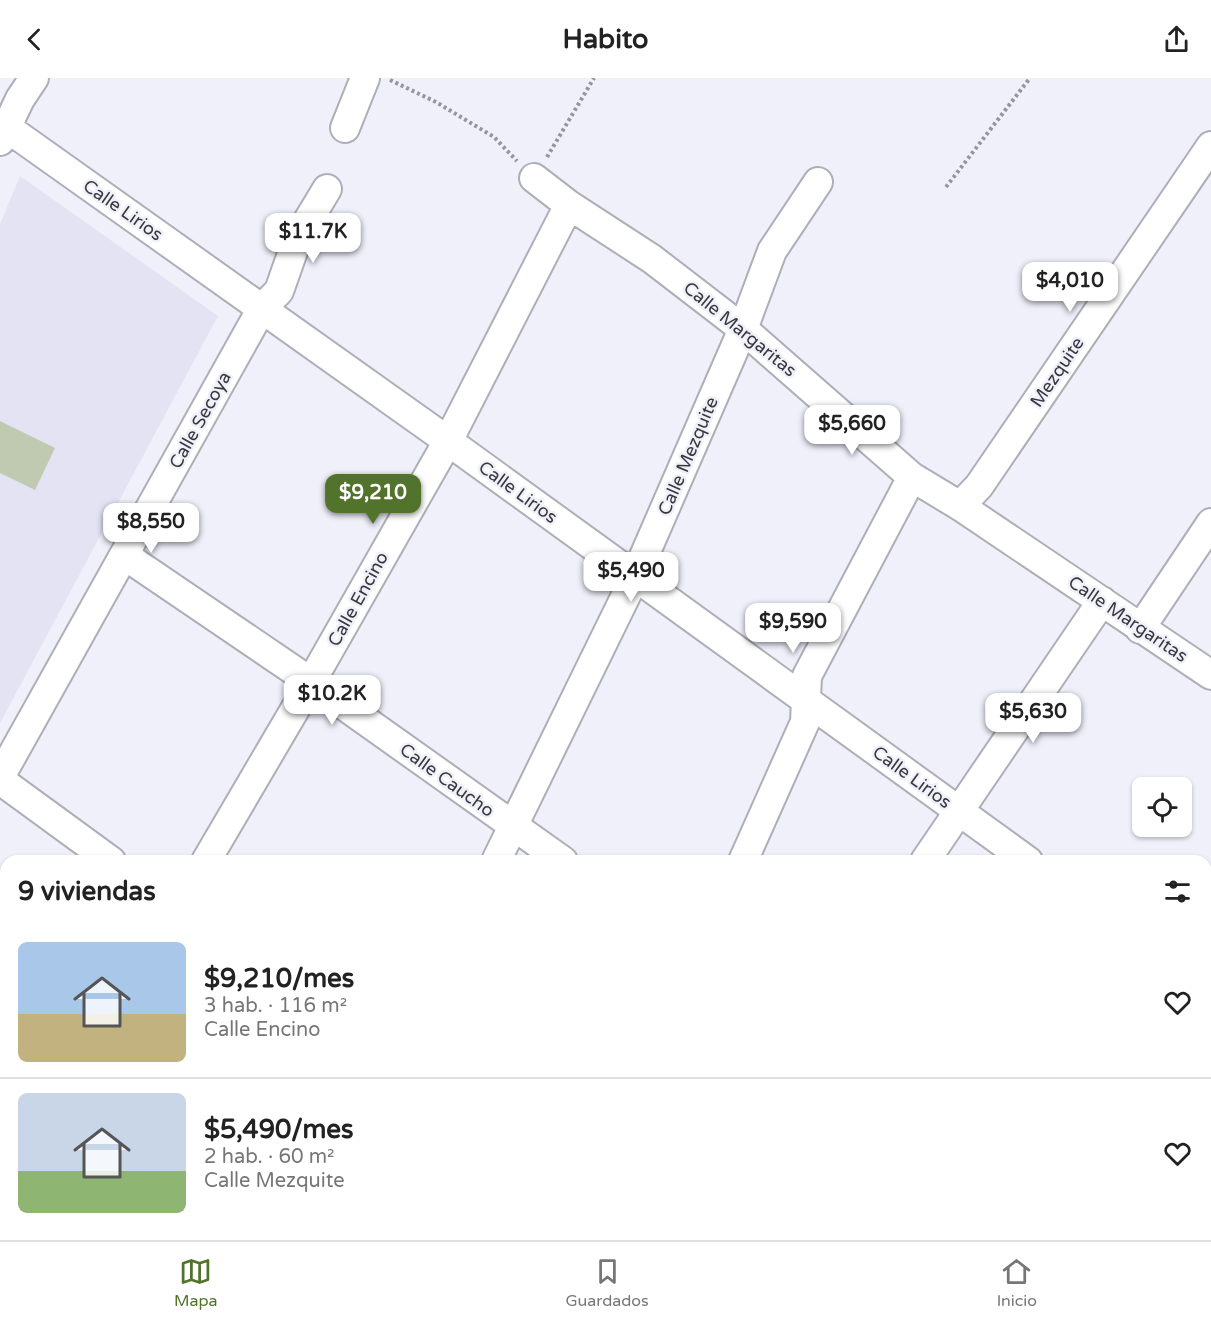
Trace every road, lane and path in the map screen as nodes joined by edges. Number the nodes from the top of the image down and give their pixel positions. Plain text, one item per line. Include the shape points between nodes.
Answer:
1 (34, 78) edge
2 (365, 78) edge
3 (380, 78) edge
4 (594, 78) edge
5 (1030, 78) edge
6 (345, 128) dead end
7 (3, 134) edge
8 (1211, 146) edge
9 (534, 178) junction
10 (818, 182) dead end
11 (946, 187) dead end
12 (327, 189) dead end
13 (569, 205) junction
14 (262, 308) junction
15 (743, 329) junction
16 (448, 441) junction
17 (912, 477) junction
18 (960, 506) junction
19 (1211, 523) edge
20 (124, 555) junction
21 (635, 577) junction
22 (1102, 601) junction
23 (1140, 629) junction
24 (1211, 675) edge
25 (311, 682) junction
26 (804, 699) junction
27 (0, 779) edge
28 (959, 812) junction
29 (513, 827) junction
30 (103, 855) edge
31 (210, 855) edge
32 (499, 855) edge
33 (554, 855) edge
34 (746, 855) edge
35 (929, 855) edge
36 (1020, 855) edge

1 - 7 street
2 - 6 street
3 - 9 path via 436,102 494,137
4 - 9 path
5 - 11 path
7 - 14 street, Calle Lirios
8 - 18 street, Mezquite via 979,486
9 - 13 street, Calle Margaritas
10 - 15 street, Calle Mezquite via 772,251
12 - 14 street, Calle Secoya via 298,237 279,291
13 - 15 street, Calle Margaritas via 652,259
13 - 16 street, Calle Encino
14 - 16 street, Calle Lirios
14 - 20 street, Calle Secoya
15 - 17 street, Calle Margaritas
15 - 21 street, Calle Mezquite
16 - 21 street, Calle Lirios
16 - 25 street, Calle Encino
17 - 18 street, Calle Margaritas
17 - 26 street via 807,676
18 - 22 street, Calle Margaritas
19 - 23 street
20 - 25 street, Calle Caucho
20 - 27 street, Calle Secoya
21 - 26 street, Calle Lirios
21 - 29 street, Calle Mezquite
22 - 23 street, Calle Margaritas
22 - 28 street
23 - 24 street, Calle Margaritas
25 - 29 street, Calle Caucho
25 - 31 street, Calle Encino
26 - 28 street, Calle Lirios
26 - 34 street via 805,722
27 - 30 street
28 - 35 street
28 - 36 street, Calle Lirios
29 - 32 street, Calle Mezquite
29 - 33 street, Calle Caucho

